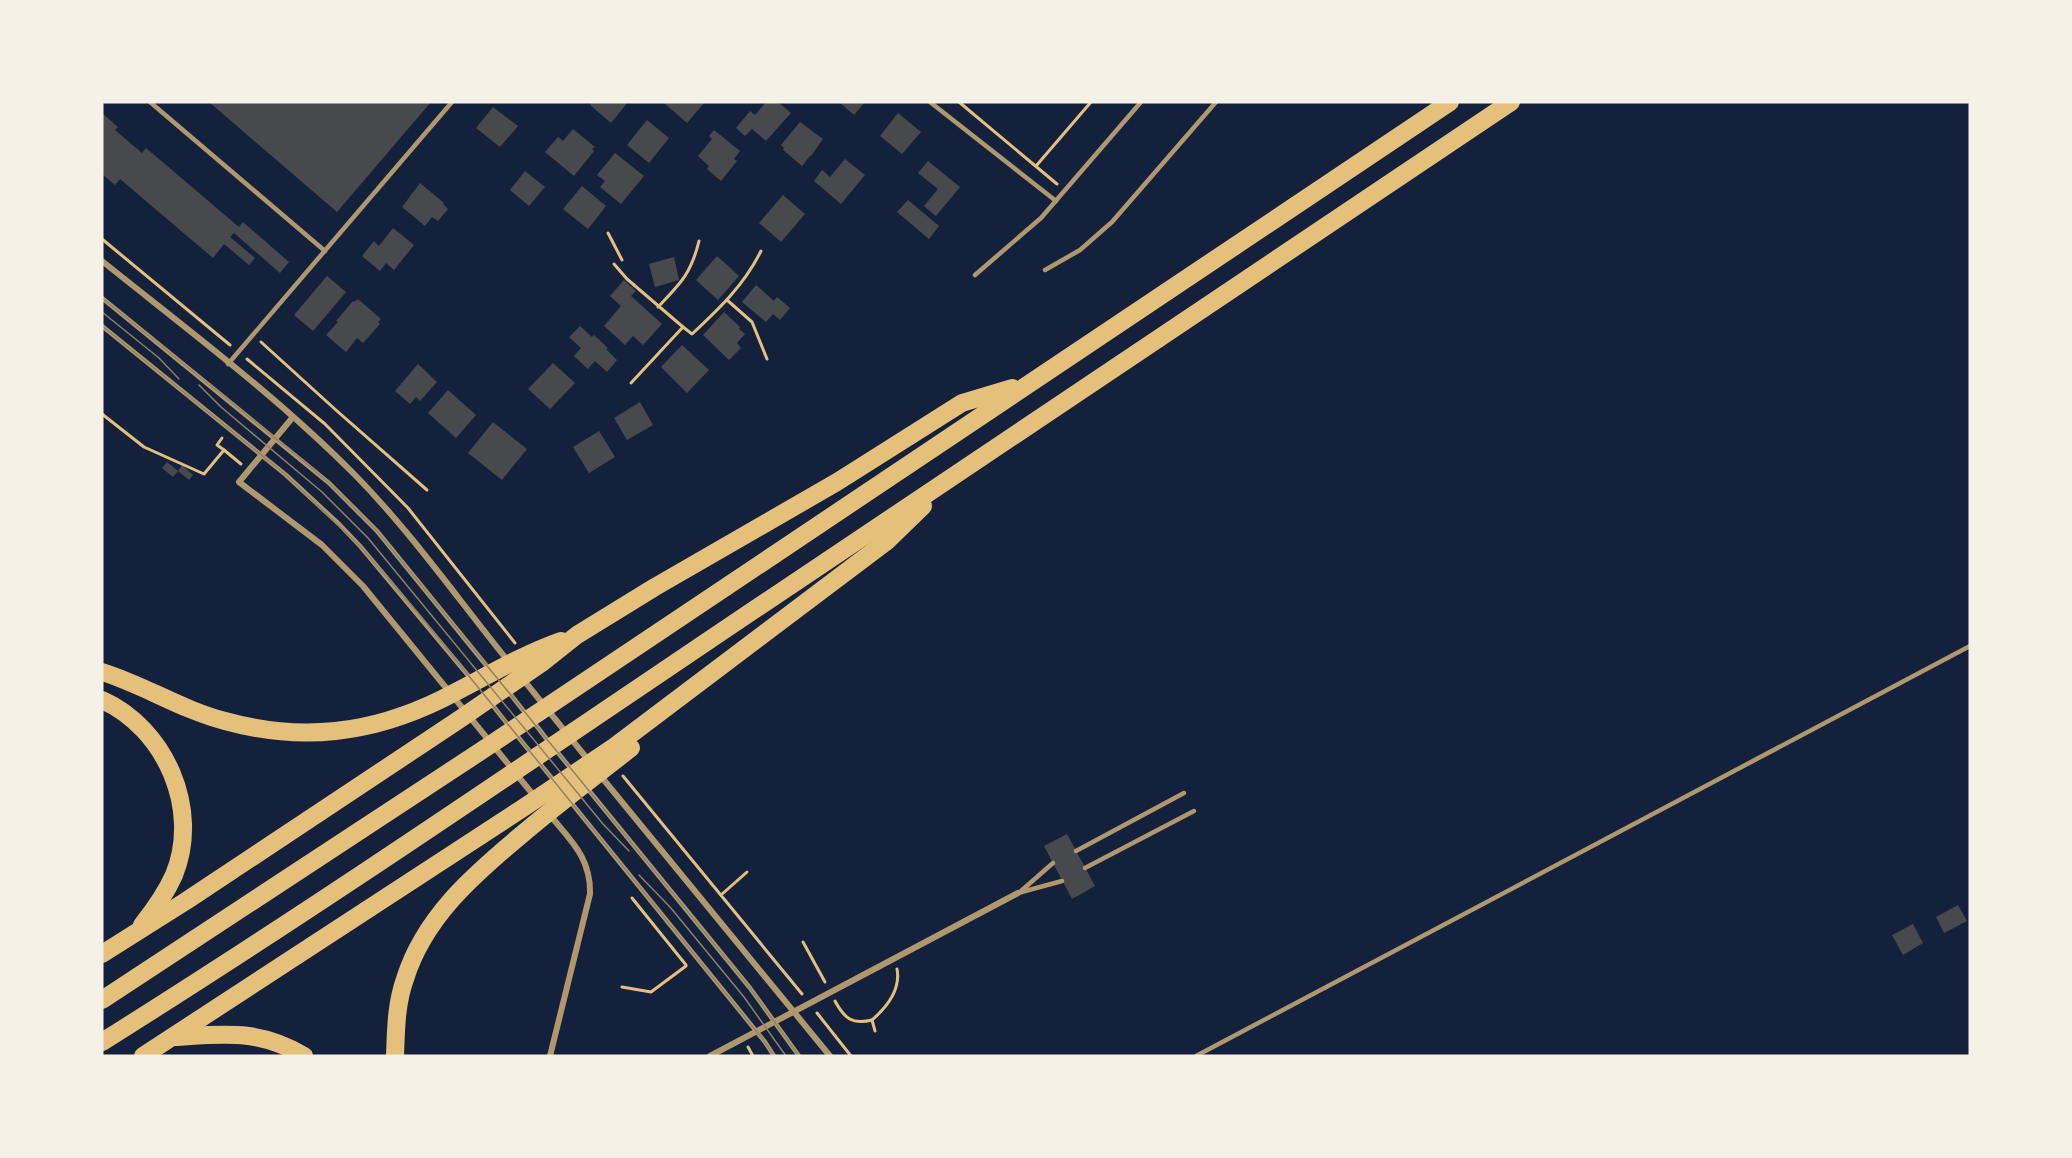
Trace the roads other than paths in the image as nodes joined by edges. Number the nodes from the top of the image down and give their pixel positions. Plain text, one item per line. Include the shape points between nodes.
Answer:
1 (150, 102) edge
2 (452, 102) edge
3 (930, 102) edge
4 (1141, 102) edge
5 (1216, 102) edge
6 (1450, 102) edge
7 (1511, 102) edge
8 (1056, 201) junction
9 (324, 251) junction
10 (102, 261) edge
11 (1045, 270) dead end
12 (975, 275) dead end
13 (102, 298) edge
14 (102, 326) edge
15 (228, 364) junction
16 (1031, 382) junction
17 (293, 417) junction
18 (276, 438) junction
19 (262, 455) junction
20 (954, 475) junction
21 (1970, 646) edge
22 (531, 652) junction
23 (102, 672) edge
24 (102, 700) edge
25 (619, 759) junction
26 (1184, 793) dead end
27 (1194, 811) dead end
28 (1076, 851) dead end
29 (1053, 863) dead end
30 (1085, 868) dead end
31 (1062, 881) dead end
32 (1018, 893) junction
33 (136, 933) junction
34 (102, 954) edge
35 (102, 999) edge
36 (173, 1037) junction
37 (102, 1042) edge
38 (143, 1056) edge
39 (304, 1056) edge
40 (395, 1056) edge
41 (550, 1056) edge
42 (710, 1056) edge
43 (774, 1056) edge
44 (799, 1056) edge
45 (830, 1056) edge
46 (1196, 1056) edge

1 - 9 lane
2 - 9 lane
3 - 8 lane
4 - 8 lane
5 - 11 lane via 1112,222 1080,250
6 - 16 highway
7 - 20 highway
8 - 12 lane
9 - 15 lane
10 - 15 street
13 - 18 lane
14 - 19 lane
15 - 17 street
16 - 22 highway via 962,404 577,635
16 - 35 highway via 482,751
17 - 18 street
17 - 45 street via 357,476 395,519
18 - 19 street
18 - 44 lane via 330,483 377,531 768,1010
19 - 41 street via 239,482 322,545 363,586 584,857 591,880 590,894
19 - 43 lane via 360,546 422,618
20 - 25 highway via 888,541 743,650
20 - 37 highway via 592,721
21 - 46 lane
22 - 23 highway via 440,700 385,721 315,734 281,732 221,720
22 - 33 highway via 457,721
24 - 33 highway via 145,730 167,760 178,789 184,823 174,874
25 - 36 highway via 526,806
25 - 40 highway via 538,821 446,905 405,978 398,1006
26 - 28 lane
27 - 30 lane
29 - 32 lane
31 - 32 lane
32 - 42 street
33 - 34 highway
36 - 38 highway
36 - 39 highway via 240,1034 282,1044

